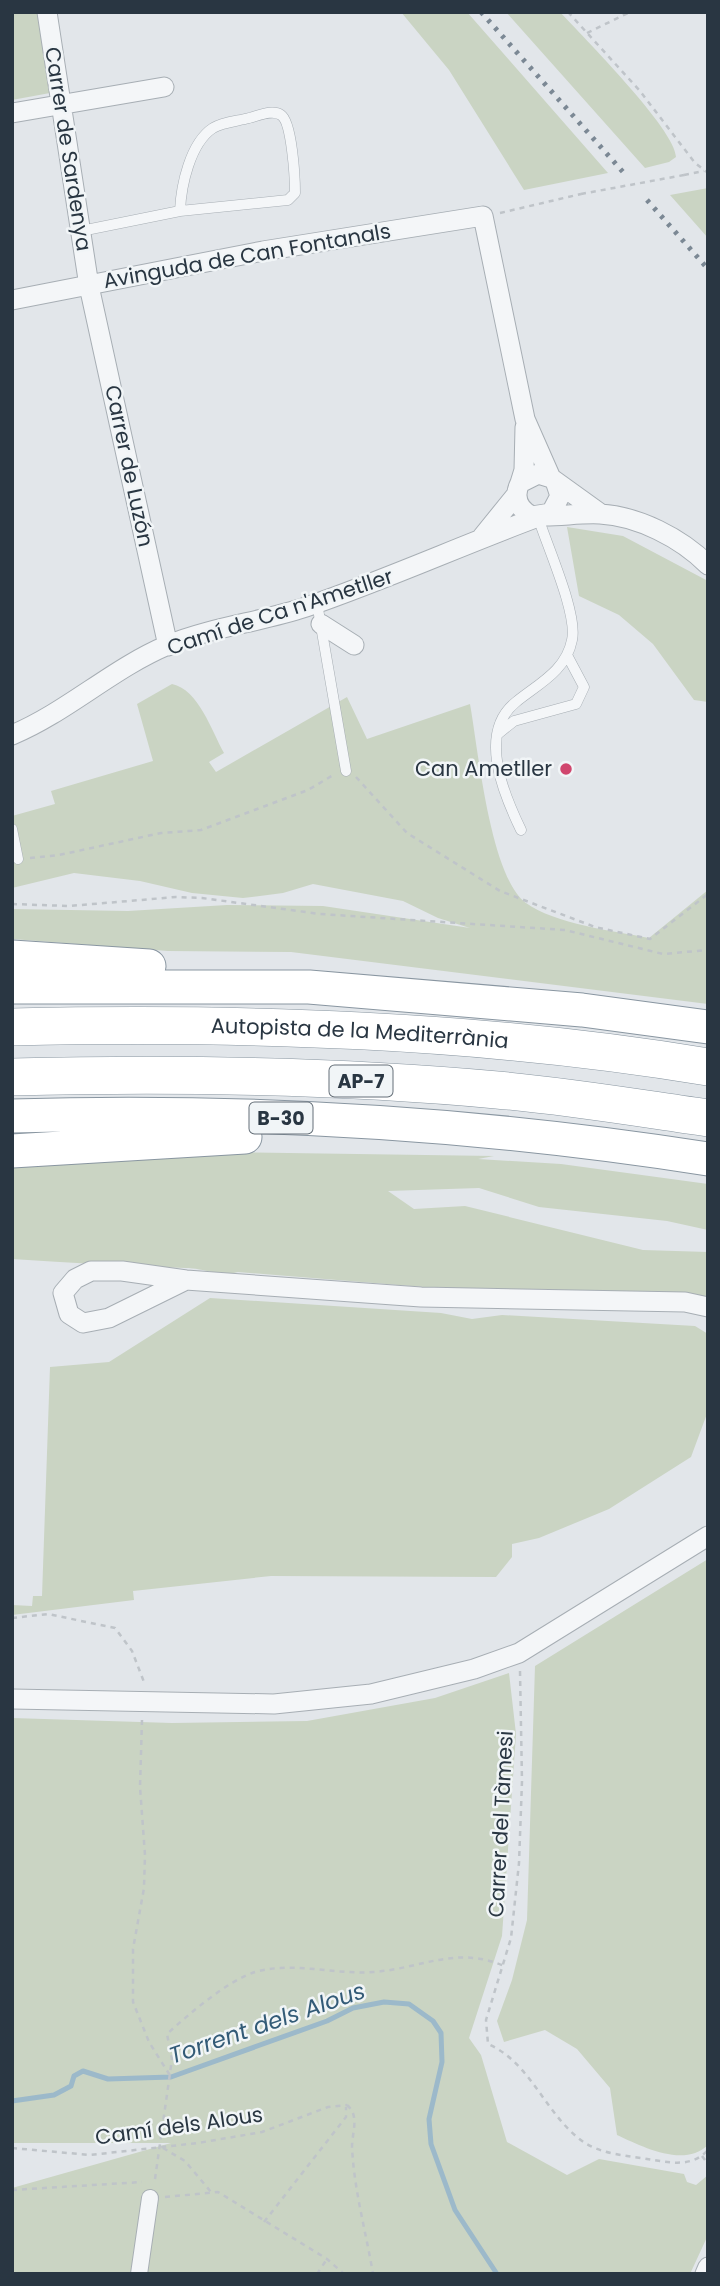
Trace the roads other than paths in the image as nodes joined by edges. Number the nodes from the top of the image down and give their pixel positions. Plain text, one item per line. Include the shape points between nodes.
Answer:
1 (47, 12) edge
2 (164, 87) dead end
3 (61, 104) junction
4 (12, 113) edge
5 (180, 211) junction
6 (80, 231) junction
7 (89, 286) junction
8 (12, 300) edge
9 (525, 419) junction
10 (554, 481) junction
11 (518, 489) junction
12 (601, 514) junction
13 (542, 517) junction
14 (480, 539) junction
15 (708, 565) edge
16 (317, 603) junction
17 (321, 624) junction
18 (354, 645) dead end
19 (168, 646) junction
20 (567, 655) junction
21 (12, 735) edge
22 (496, 736) junction
23 (346, 771) road end
24 (12, 829) edge
25 (521, 831) dead end
26 (18, 859) road end
27 (12, 957) edge
28 (12, 987) edge
29 (454, 998) junction
30 (12, 1027) edge
31 (708, 1027) edge
32 (708, 1067) edge
33 (12, 1077) edge
34 (12, 1116) edge
35 (708, 1118) edge
36 (548, 1138) junction
37 (12, 1151) edge
38 (708, 1159) edge
39 (186, 1280) junction
40 (708, 1307) edge
41 (708, 1536) edge
42 (12, 1699) edge
43 (150, 2198) dead end
44 (708, 2267) edge
45 (139, 2274) edge
46 (705, 2274) edge

1 - 3 street, Carrer de Sardenya
2 - 3 street
3 - 4 street
3 - 6 street, Carrer de Sardenya
5 - 5 lane via 184,177 205,135 223,124 272,112 281,115 295,175 295,193 288,200
5 - 6 lane
6 - 7 street, Carrer de Sardenya
7 - 8 street, Avinguda de Can Fontanals
7 - 9 street, Avinguda de Can Fontanals via 217,259 483,216
7 - 19 street, Carrer de Luzón
9 - 10 street
9 - 11 street via 524,470
10 - 11 street via 538,474
10 - 12 street, Camí de Ca n'Ametller
10 - 13 street via 559,503
11 - 13 street via 520,508
11 - 14 street, Camí de Ca n'Ametller
12 - 13 street, Camí de Ca n'Ametller
12 - 15 street, Camí de Ca n'Ametller via 664,533
13 - 14 street, Camí de Ca n'Ametller
13 - 20 lane via 571,620 573,639
14 - 16 street, Camí de Ca n'Ametller via 399,575
16 - 17 lane
16 - 19 street, Camí de Ca n'Ametller
17 - 18 street
17 - 23 lane
19 - 21 street, Camí de Ca n'Ametller
20 - 22 lane via 555,673 514,703
20 - 22 lane via 584,687 576,704 514,721
22 - 25 lane via 498,771
24 - 26 lane
27 - 29 highway via 287,976
28 - 29 highway via 309,987
29 - 31 highway
30 - 32 highway, Autopista de la Mediterrània via 338,1029 509,1042
33 - 35 highway, AP-7 via 198,1075 399,1083 498,1090
34 - 36 highway, B-30 via 251,1116
36 - 37 highway via 234,1137
36 - 38 highway, B-30
39 - 39 street via 155,1273 91,1271 75,1279 63,1293 69,1314 83,1323 109,1318
39 - 40 street via 421,1297 685,1302
41 - 42 street via 560,1630 519,1653 474,1669 334,1700 274,1704
43 - 45 street
44 - 46 street

